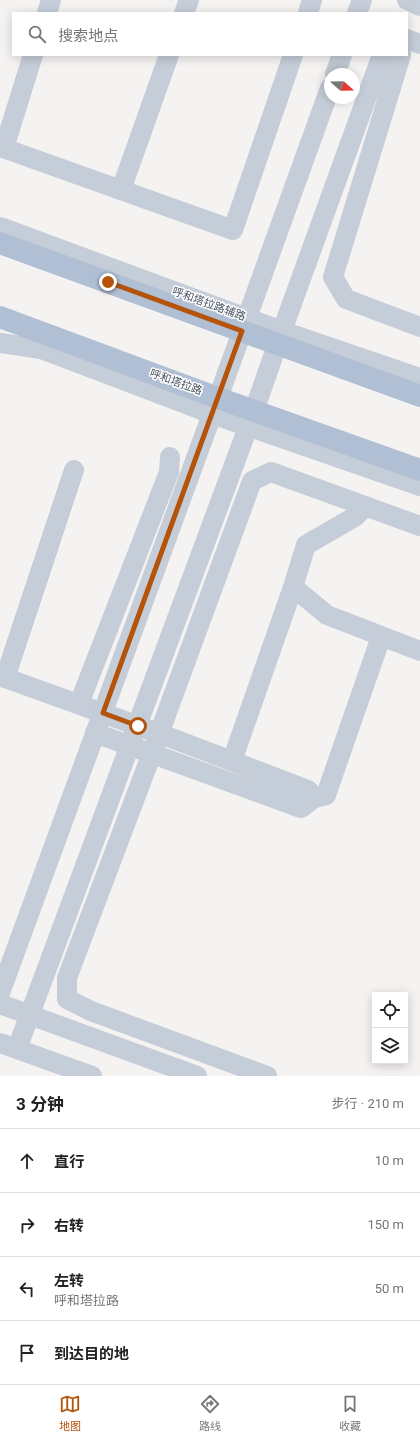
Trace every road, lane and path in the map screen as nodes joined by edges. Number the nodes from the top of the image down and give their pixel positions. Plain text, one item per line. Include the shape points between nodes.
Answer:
1 (51, 0) edge
2 (189, 0) edge
3 (312, 0) edge
4 (362, 0) edge
5 (402, 0) edge
6 (407, 0) edge
7 (420, 6) edge
8 (47, 12) edge
9 (184, 12) edge
10 (308, 12) edge
11 (357, 12) edge
12 (397, 12) edge
13 (408, 39) edge
14 (420, 44) edge
15 (33, 56) edge
16 (169, 56) edge
17 (293, 56) edge
18 (342, 56) edge
19 (382, 56) edge
20 (400, 56) edge
21 (337, 68) edge
22 (324, 104) edge
23 (2, 147) edge
24 (121, 190) junction
25 (0, 227) edge
26 (0, 243) edge
27 (0, 317) edge
28 (245, 324) junction
29 (420, 327) edge
30 (280, 338) junction
31 (0, 343) edge
32 (420, 378) edge
33 (420, 396) edge
34 (215, 406) junction
35 (252, 418) junction
36 (170, 456) dead end
37 (74, 470) dead end
38 (420, 470) edge
39 (420, 486) edge
40 (365, 506) junction
41 (420, 526) edge
42 (293, 587) junction
43 (381, 636) junction
44 (420, 651) edge
45 (3, 677) edge
46 (79, 704) junction
47 (103, 713) junction
48 (138, 726) junction
49 (95, 733) junction
50 (158, 733) junction
51 (130, 746) junction
52 (152, 753) junction
53 (232, 761) junction
54 (314, 798) junction
55 (0, 993) edge
56 (0, 1004) edge
57 (30, 1015) junction
58 (8, 1046) edge
59 (92, 1076) edge
60 (197, 1076) edge
61 (266, 1076) edge

1 - 8 street
2 - 9 street
3 - 10 street
4 - 11 street
5 - 12 street
6 - 7 street
13 - 14 street
15 - 23 street
16 - 24 street
17 - 24 street via 233,230
18 - 21 street
19 - 30 street
20 - 29 street via 333,277 346,299
22 - 28 street
23 - 24 street
25 - 28 street, 呼和塔拉路辅路
26 - 28 main road
27 - 34 main road, 呼和塔拉路
28 - 30 main road
28 - 34 street
30 - 32 street
30 - 33 main road
30 - 35 street
31 - 34 street via 41,349
34 - 35 main road, 呼和塔拉路
34 - 47 street
35 - 38 main road, 呼和塔拉路
35 - 39 street
35 - 48 street
36 - 46 street via 169,472
37 - 45 street
40 - 41 street
40 - 42 street via 356,516 306,544
40 - 50 street via 270,472 252,481
42 - 43 street via 327,615
42 - 53 street
43 - 44 street
43 - 54 street via 326,795
45 - 46 street
46 - 47 street
47 - 48 street
47 - 49 street
48 - 50 street
48 - 51 street
49 - 51 street
49 - 55 street
50 - 52 street
50 - 53 street
51 - 52 street
51 - 57 street
52 - 54 street via 301,808
52 - 61 street via 67,978 67,999 91,1011
53 - 54 street via 308,790
56 - 57 street
57 - 58 street
57 - 60 street
58 - 59 street

